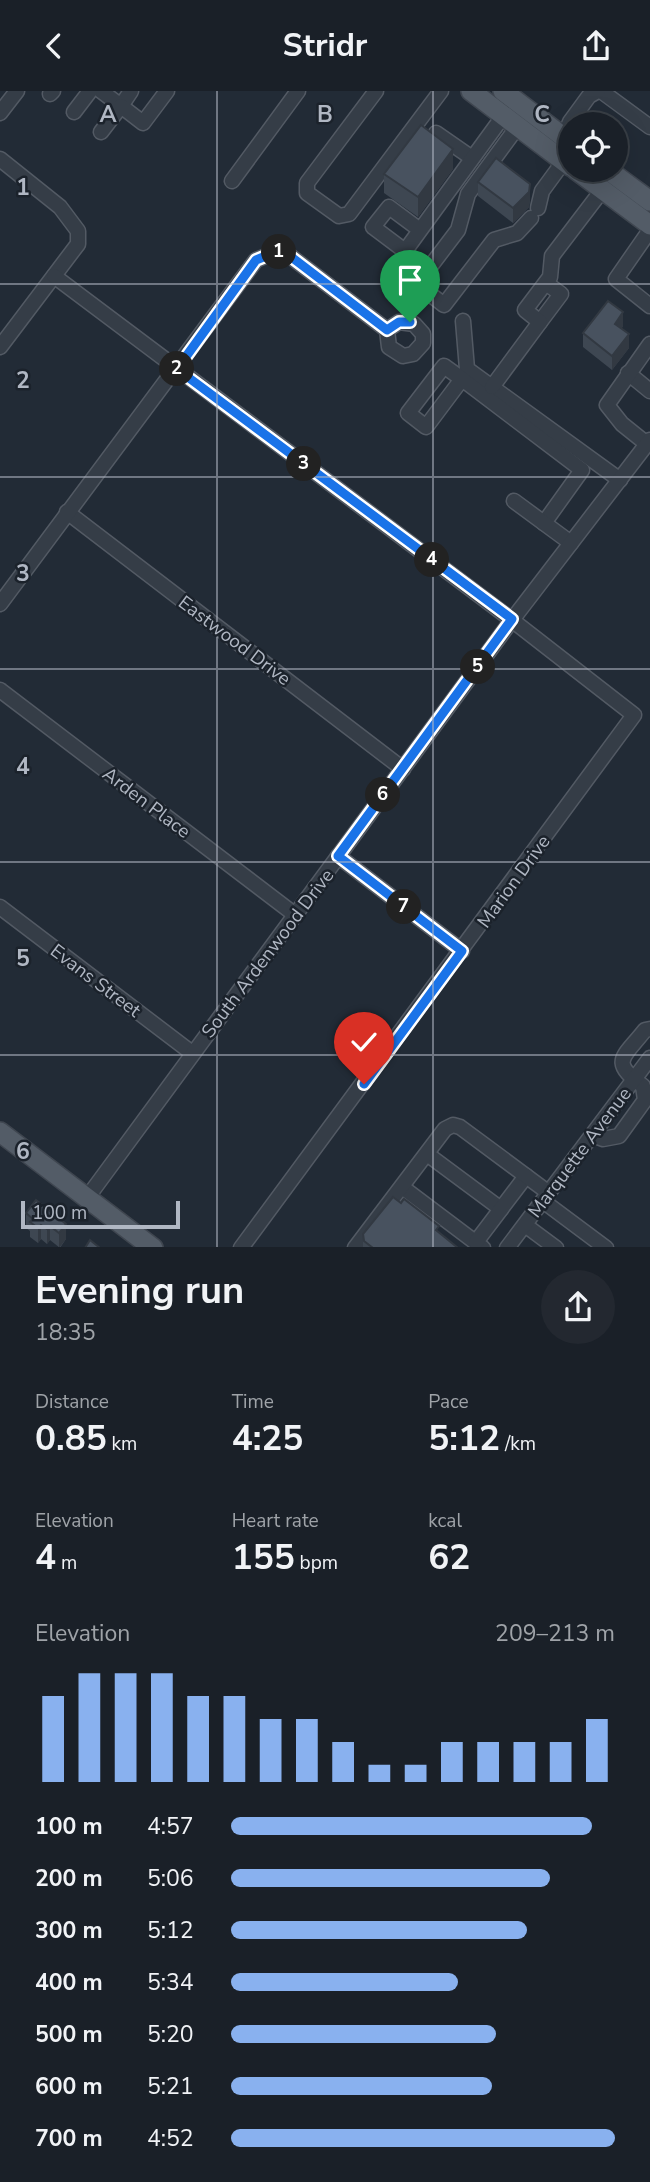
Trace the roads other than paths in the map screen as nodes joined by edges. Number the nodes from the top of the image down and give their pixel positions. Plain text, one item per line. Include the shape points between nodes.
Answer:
1 (17, 91) edge
2 (90, 91) edge
3 (101, 91) edge
4 (131, 91) edge
5 (167, 91) edge
6 (298, 91) edge
7 (376, 91) edge
8 (441, 91) edge
9 (471, 91) edge
10 (503, 91) edge
11 (598, 92) edge
12 (121, 106) junction
13 (75, 112) dead end
14 (577, 112) edge
15 (0, 113) edge
16 (511, 121) junction
17 (650, 127) edge
18 (101, 132) dead end
19 (436, 133) edge
20 (558, 136) edge
21 (558, 141) edge
22 (472, 158) junction
23 (0, 159) edge
24 (558, 165) edge
25 (232, 181) dead end
26 (597, 182) edge
27 (624, 182) edge
28 (603, 190) junction
29 (650, 201) edge
30 (650, 227) edge
31 (420, 230) dead end
32 (54, 276) junction
33 (650, 306) edge
34 (463, 321) dead end
35 (387, 330) dead end
36 (650, 344) edge
37 (0, 347) edge
38 (177, 369) junction
39 (628, 373) junction
40 (462, 379) dead end
41 (492, 387) junction
42 (650, 391) edge
43 (648, 442) edge
44 (620, 480) junction
45 (514, 501) dead end
46 (67, 512) junction
47 (544, 523) junction
48 (571, 543) junction
49 (0, 604) edge
50 (512, 619) junction
51 (0, 690) edge
52 (403, 769) junction
53 (338, 856) junction
54 (0, 907) edge
55 (294, 914) junction
56 (462, 951) junction
57 (650, 1029) edge
58 (192, 1053) junction
59 (650, 1058) edge
60 (633, 1079) junction
61 (0, 1132) edge
62 (592, 1135) junction
63 (427, 1154) junction
64 (526, 1176) junction
65 (402, 1187) junction
66 (546, 1197) junction
67 (87, 1198) junction
68 (501, 1209) junction
69 (525, 1224) junction
70 (479, 1245) edge
71 (152, 1247) edge
72 (242, 1247) edge
73 (356, 1247) edge
74 (509, 1247) edge
75 (555, 1247) edge
76 (605, 1247) edge

1 - 15 street
2 - 13 street
3 - 12 street
4 - 12 street
5 - 12 street via 143,123
6 - 25 street
7 - 8 street via 307,183 307,193 339,216 349,214
9 - 16 main road
10 - 20 main road
11 - 14 street
11 - 17 street
12 - 18 street
16 - 21 main road
16 - 22 street
16 - 24 street via 468,194 458,230 417,285 444,305 494,240 517,233 534,213
19 - 22 street
22 - 31 street
23 - 32 street via 60,207 78,231 78,244
26 - 28 main road
27 - 29 main road
28 - 30 main road
28 - 41 street via 552,256 550,277 525,310 540,322
30 - 33 street via 616,279
32 - 37 street
32 - 38 street
34 - 41 street via 467,369
35 - 38 street via 278,251 256,260
36 - 39 street
38 - 46 street
38 - 50 street
39 - 42 street
39 - 43 street via 609,398 608,410
40 - 47 street via 582,470
41 - 44 street
43 - 44 street, South Ardenwood Drive
44 - 48 street, South Ardenwood Drive
45 - 47 street
46 - 49 street
46 - 52 street, Eastwood Drive
47 - 48 street
48 - 50 street, South Ardenwood Drive
50 - 52 street, South Ardenwood Drive
50 - 56 street, Marion Drive via 634,715
51 - 55 street, Arden Place
52 - 53 street, South Ardenwood Drive
53 - 55 street, South Ardenwood Drive
53 - 56 street
54 - 58 street, Evans Street
55 - 58 street, South Ardenwood Drive
56 - 72 street, Marion Drive
57 - 60 street via 622,1059 624,1072
58 - 67 street, South Ardenwood Drive
59 - 60 street, Marquette Avenue
60 - 62 street, Marquette Avenue
60 - 62 street via 645,1092 645,1100 618,1136 603,1139
61 - 67 main road
62 - 66 street, Marquette Avenue
63 - 64 street via 444,1129 460,1126
63 - 65 street
63 - 68 street
64 - 66 street
64 - 68 street
65 - 70 street
65 - 73 street
66 - 69 street, Marquette Avenue
66 - 76 street
67 - 71 main road
68 - 70 street
69 - 74 street, Marquette Avenue
69 - 75 street

